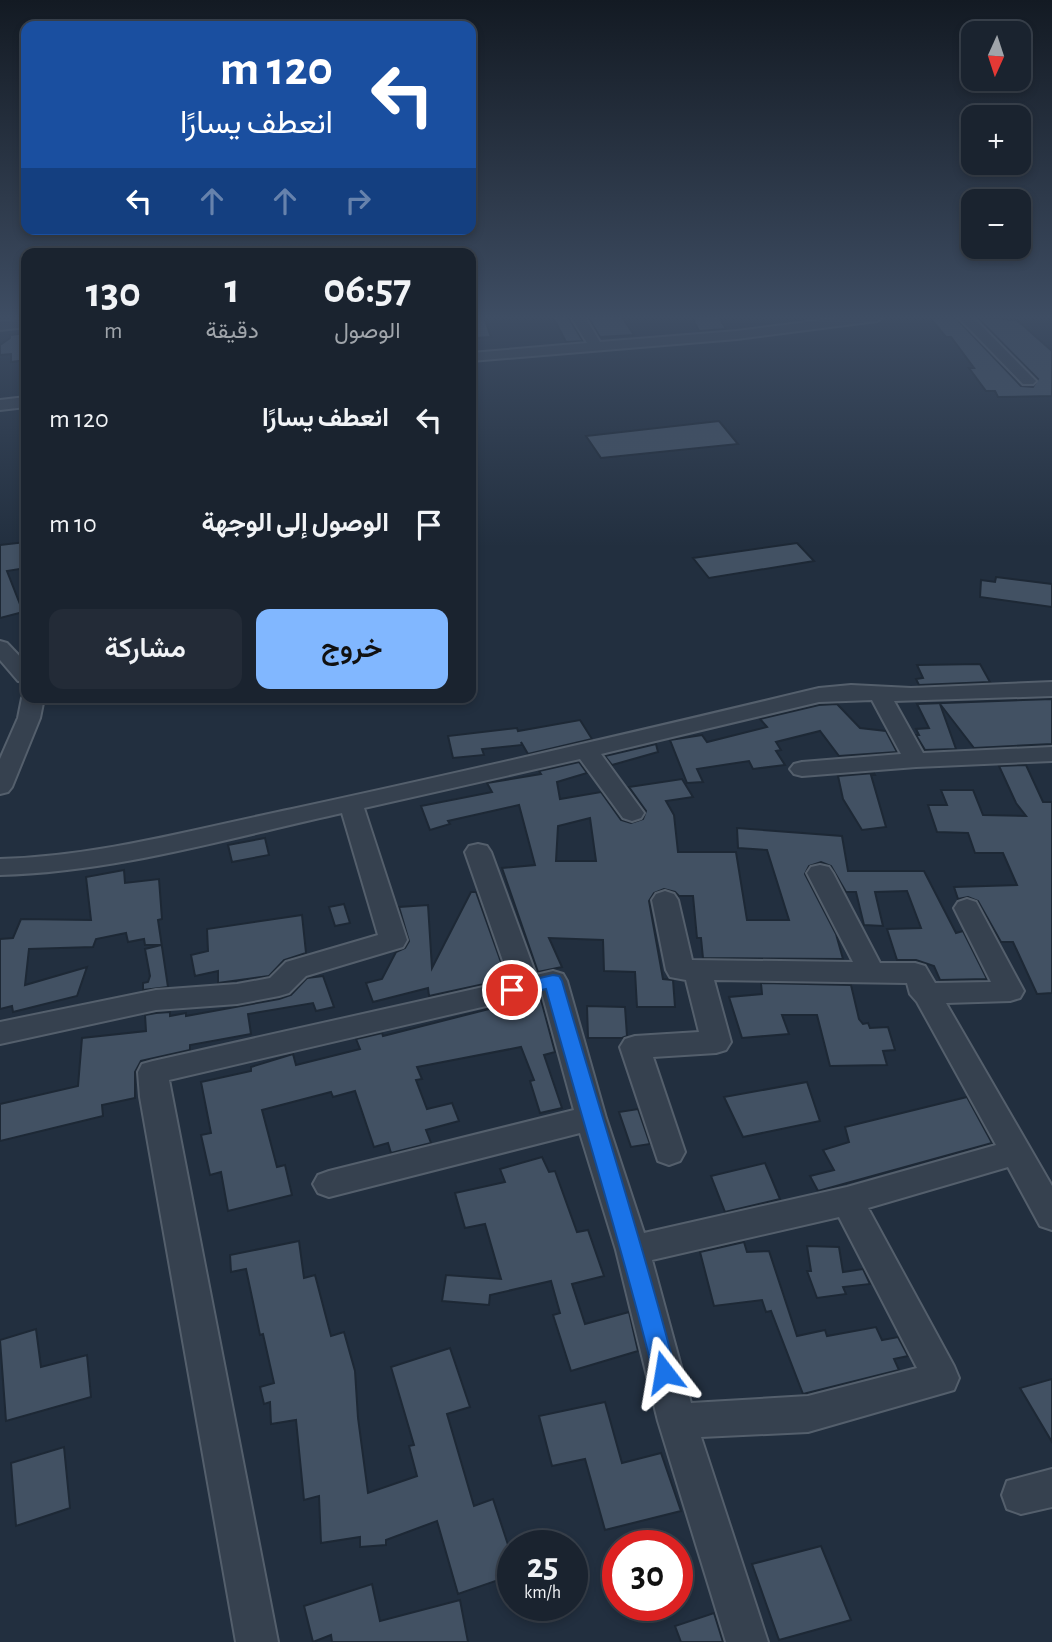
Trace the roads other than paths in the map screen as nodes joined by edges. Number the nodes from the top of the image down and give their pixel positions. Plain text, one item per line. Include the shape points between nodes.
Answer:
1 (21, 403) edge
2 (0, 405) edge
3 (0, 647) edge
4 (21, 670) edge
5 (1052, 689) edge
6 (880, 695) junction
7 (32, 703) edge
8 (586, 750) junction
9 (1052, 754) edge
10 (916, 760) junction
11 (802, 769) dead end
12 (0, 787) edge
13 (351, 804) junction
14 (632, 813) dead end
15 (478, 852) dead end
16 (0, 867) edge
17 (820, 873) dead end
18 (665, 900) dead end
19 (967, 908) dead end
20 (698, 971) junction
21 (872, 973) junction
22 (526, 987) junction
23 (924, 994) junction
24 (0, 1033) edge
25 (591, 1118) junction
26 (669, 1152) dead end
27 (1016, 1152) junction
28 (329, 1184) dead end
29 (847, 1200) junction
30 (1052, 1216) edge
31 (633, 1250) junction
32 (677, 1421) junction
33 (257, 1642) edge
34 (747, 1642) edge

1 - 2 street
3 - 4 street
5 - 6 street
6 - 8 street via 819,695
6 - 10 street
7 - 12 street
8 - 13 street
8 - 14 street
9 - 10 street
10 - 11 street
13 - 16 street via 43,867
13 - 24 street via 393,940 296,969 279,986 156,1000
15 - 22 street
17 - 21 street
18 - 20 street via 680,970
19 - 23 street via 1010,991
20 - 21 street
20 - 26 street via 716,1042 635,1047
21 - 23 street via 915,973
22 - 25 street via 553,981
22 - 33 street via 153,1072
23 - 27 street
25 - 28 street
25 - 31 street
27 - 29 street
27 - 30 street
29 - 31 street
29 - 32 street via 940,1378 808,1414
31 - 32 street
32 - 34 street

